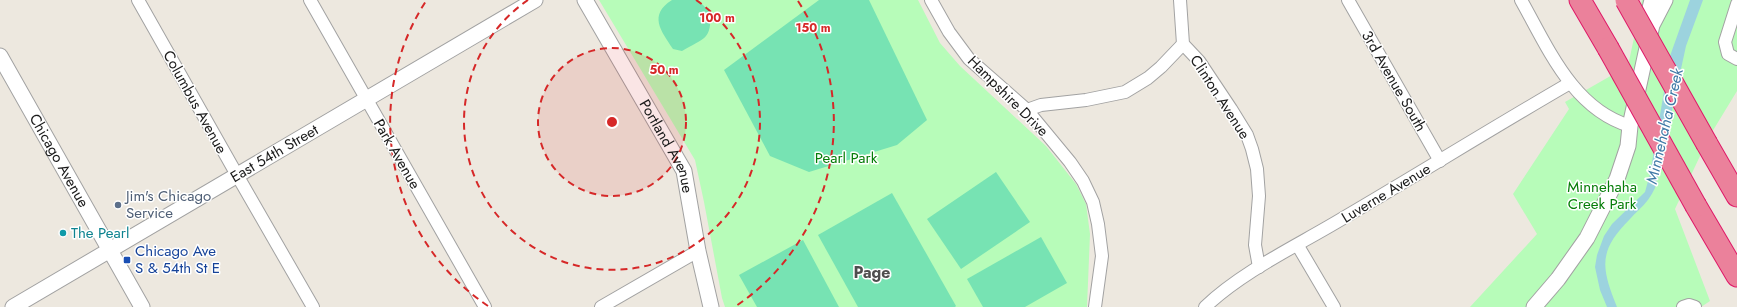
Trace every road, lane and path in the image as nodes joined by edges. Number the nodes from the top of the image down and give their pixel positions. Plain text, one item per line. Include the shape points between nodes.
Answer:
1 (138, 0) edge
2 (310, 0) edge
3 (535, 0) edge
4 (585, 0) edge
5 (931, 0) edge
6 (1180, 0) edge
7 (1348, 0) edge
8 (1521, 0) edge
9 (1580, 0) edge
10 (1626, 0) edge
11 (1652, 0) edge
12 (1664, 0) edge
13 (1737, 4) edge
14 (1652, 25) junction
15 (1183, 44) junction
16 (0, 56) edge
17 (1737, 59) edge
18 (1570, 83) junction
19 (365, 99) junction
20 (1027, 110) junction
21 (1630, 126) junction
22 (1440, 161) junction
23 (236, 175) junction
24 (1737, 196) edge
25 (1298, 246) junction
26 (110, 250) junction
27 (698, 250) junction
28 (1258, 267) junction
29 (1737, 276) edge
30 (13, 307) edge
31 (142, 307) edge
32 (313, 307) edge
33 (485, 307) edge
34 (601, 307) edge
35 (711, 307) edge
36 (1095, 307) edge
37 (1205, 307) edge
38 (1334, 307) edge
39 (1534, 307) edge
40 (1683, 307) edge
41 (1695, 307) edge

1 - 23 street, Columbus Avenue
2 - 19 street, Park Avenue
3 - 19 street, East 54th Street
4 - 27 street, Portland Avenue via 684,171
5 - 20 street, Hampshire Drive via 948,32 969,60
6 - 15 street, Clinton Avenue
7 - 22 street, 3rd Avenue South
8 - 18 street
9 - 29 highway, bridge
10 - 24 highway, bridge
11 - 14 street
12 - 14 street
13 - 17 street via 1725,42 1728,54
14 - 21 street
15 - 20 street via 1148,78 1125,92 1042,105
15 - 28 street, Clinton Avenue via 1199,61 1247,135 1257,169 1259,196 1255,246
16 - 26 street, Chicago Avenue
18 - 21 street via 1599,111
18 - 22 street, Luverne Avenue
19 - 23 street, East 54th Street
19 - 33 street, Park Avenue
20 - 36 street, Hampshire Drive via 1070,162 1093,202 1102,256
21 - 39 street via 1623,165 1602,210 1579,250
22 - 25 street, Luverne Avenue
23 - 26 street, East 54th Street
23 - 32 street, Columbus Avenue
25 - 28 street, Luverne Avenue
25 - 38 street
26 - 30 street, East 54th Street
26 - 31 street, Chicago Avenue
27 - 34 street
27 - 35 street, Portland Avenue
28 - 37 street, Luverne Avenue via 1221,292
40 - 41 street

